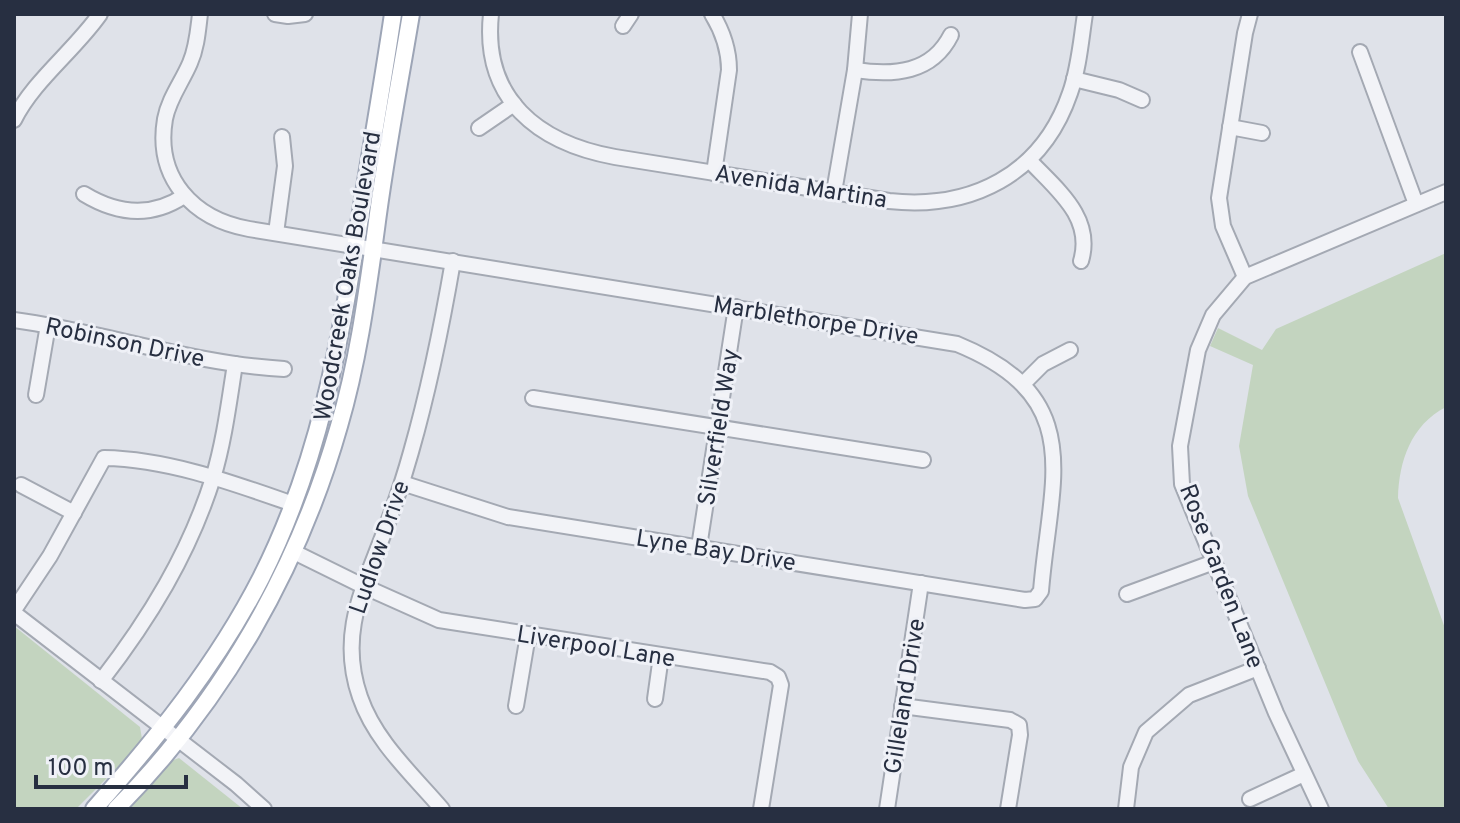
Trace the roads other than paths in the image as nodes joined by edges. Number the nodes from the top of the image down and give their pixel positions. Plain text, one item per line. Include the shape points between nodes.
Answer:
1 (100, 14) edge
2 (200, 14) edge
3 (275, 14) edge
4 (305, 14) edge
5 (393, 14) edge
6 (411, 14) edge
7 (491, 14) edge
8 (712, 14) edge
9 (860, 14) edge
10 (1085, 14) edge
11 (1250, 14) edge
12 (951, 35) dead end
13 (1360, 52) dead end
14 (855, 70) junction
15 (1074, 79) junction
16 (1142, 100) dead end
17 (514, 104) junction
18 (14, 120) edge
19 (1230, 127) junction
20 (479, 128) dead end
21 (1262, 133) dead end
22 (282, 137) dead end
23 (1029, 160) junction
24 (714, 173) junction
25 (834, 192) junction
26 (1446, 192) edge
27 (84, 194) dead end
28 (184, 196) junction
29 (1416, 204) junction
30 (276, 233) junction
31 (356, 245) junction
32 (374, 248) junction
33 (453, 261) junction
34 (1081, 261) dead end
35 (1245, 277) junction
36 (736, 307) junction
37 (14, 320) edge
38 (48, 325) junction
39 (1070, 350) dead end
40 (235, 364) junction
41 (284, 369) dead end
42 (1023, 384) junction
43 (36, 395) dead end
44 (533, 398) dead end
45 (718, 427) junction
46 (923, 460) dead end
47 (213, 478) junction
48 (402, 483) junction
49 (21, 485) dead end
50 (293, 504) junction
51 (74, 513) junction
52 (699, 547) junction
53 (294, 552) junction
54 (1214, 562) junction
55 (921, 583) junction
56 (363, 586) junction
57 (1127, 594) dead end
58 (1035, 599) joint
59 (14, 612) edge
60 (528, 635) junction
61 (661, 656) junction
62 (1258, 668) junction
63 (101, 681) junction
64 (655, 699) dead end
65 (516, 706) dead end
66 (902, 706) junction
67 (163, 728) junction
68 (178, 739) junction
69 (1304, 774) junction
70 (1250, 799) dead end
71 (94, 809) edge
72 (116, 809) edge
73 (264, 809) edge
74 (442, 809) edge
75 (761, 809) edge
76 (887, 809) edge
77 (1008, 809) edge
78 (1126, 809) edge
79 (1321, 809) edge

1 - 18 street
2 - 28 street via 190,64 165,118 163,146
3 - 4 street
5 - 31 main road, Woodcreek Oaks Boulevard
6 - 32 main road, Woodcreek Oaks Boulevard
7 - 17 street, Avenida Martina via 493,58
8 - 24 street via 729,53
9 - 14 street
10 - 15 street, Avenida Martina
11 - 19 street
12 - 14 street via 937,56 920,67 879,74
13 - 29 street
14 - 25 street
15 - 16 street
15 - 23 street, Avenida Martina via 1055,127
17 - 20 street
17 - 24 street, Avenida Martina via 539,129 585,151
19 - 21 street
19 - 35 street via 1219,198 1223,226
22 - 30 street via 285,166
23 - 25 street, Avenida Martina via 987,188 948,200 908,203
23 - 34 street via 1077,215 1084,236
24 - 25 street, Avenida Martina
26 - 29 street, Rose Garden Lane
27 - 28 street via 101,205 140,212 160,209
28 - 30 street, Marblethorpe Drive via 216,220
29 - 35 street, Rose Garden Lane
30 - 31 street, Marblethorpe Drive
31 - 32 street, Marblethorpe Drive
31 - 50 main road, Woodcreek Oaks Boulevard via 326,403
32 - 33 street, Marblethorpe Drive
32 - 53 main road, Woodcreek Oaks Boulevard via 341,422
33 - 36 street, Marblethorpe Drive
33 - 48 street, Ludlow Drive via 430,379
35 - 54 street, Rose Garden Lane via 1213,315 1198,350 1180,446 1182,484
36 - 42 street, Marblethorpe Drive via 957,344 991,359
36 - 45 street, Silverfield Way
37 - 38 street, Robinson Drive
38 - 40 street, Robinson Drive
38 - 43 street
39 - 42 street via 1043,364
40 - 41 street, Robinson Drive
40 - 47 street
42 - 58 street, Marblethorpe Drive via 1049,433 1055,467 1041,591
44 - 45 street
45 - 46 street
45 - 52 street, Silverfield Way
47 - 50 street
47 - 51 street via 159,464 104,458
47 - 63 street via 180,561
48 - 52 street, Lyne Bay Drive via 508,517
48 - 56 street, Ludlow Drive
49 - 51 street
50 - 67 main road, Woodcreek Oaks Boulevard via 260,580
51 - 59 street
52 - 55 street, Lyne Bay Drive
53 - 56 street, Liverpool Lane
53 - 68 main road, Woodcreek Oaks Boulevard via 252,632
54 - 57 street
54 - 62 street, Rose Garden Lane
55 - 58 street, Lyne Bay Drive
55 - 66 street, Gilleland Drive
56 - 60 street, Liverpool Lane via 439,620
56 - 74 street, Ludlow Drive via 351,640 359,696 379,736
59 - 63 street
60 - 61 street, Liverpool Lane
60 - 65 street
61 - 64 street
61 - 75 street, Liverpool Lane via 778,677
62 - 69 street, Rose Garden Lane
62 - 78 street via 1189,695 1146,732 1131,767
63 - 67 street
66 - 76 street, Gilleland Drive
66 - 77 street via 1019,725
67 - 68 street
67 - 71 main road, Woodcreek Oaks Boulevard
68 - 72 main road, Woodcreek Oaks Boulevard
68 - 73 street
69 - 70 street
69 - 79 street, Rose Garden Lane

